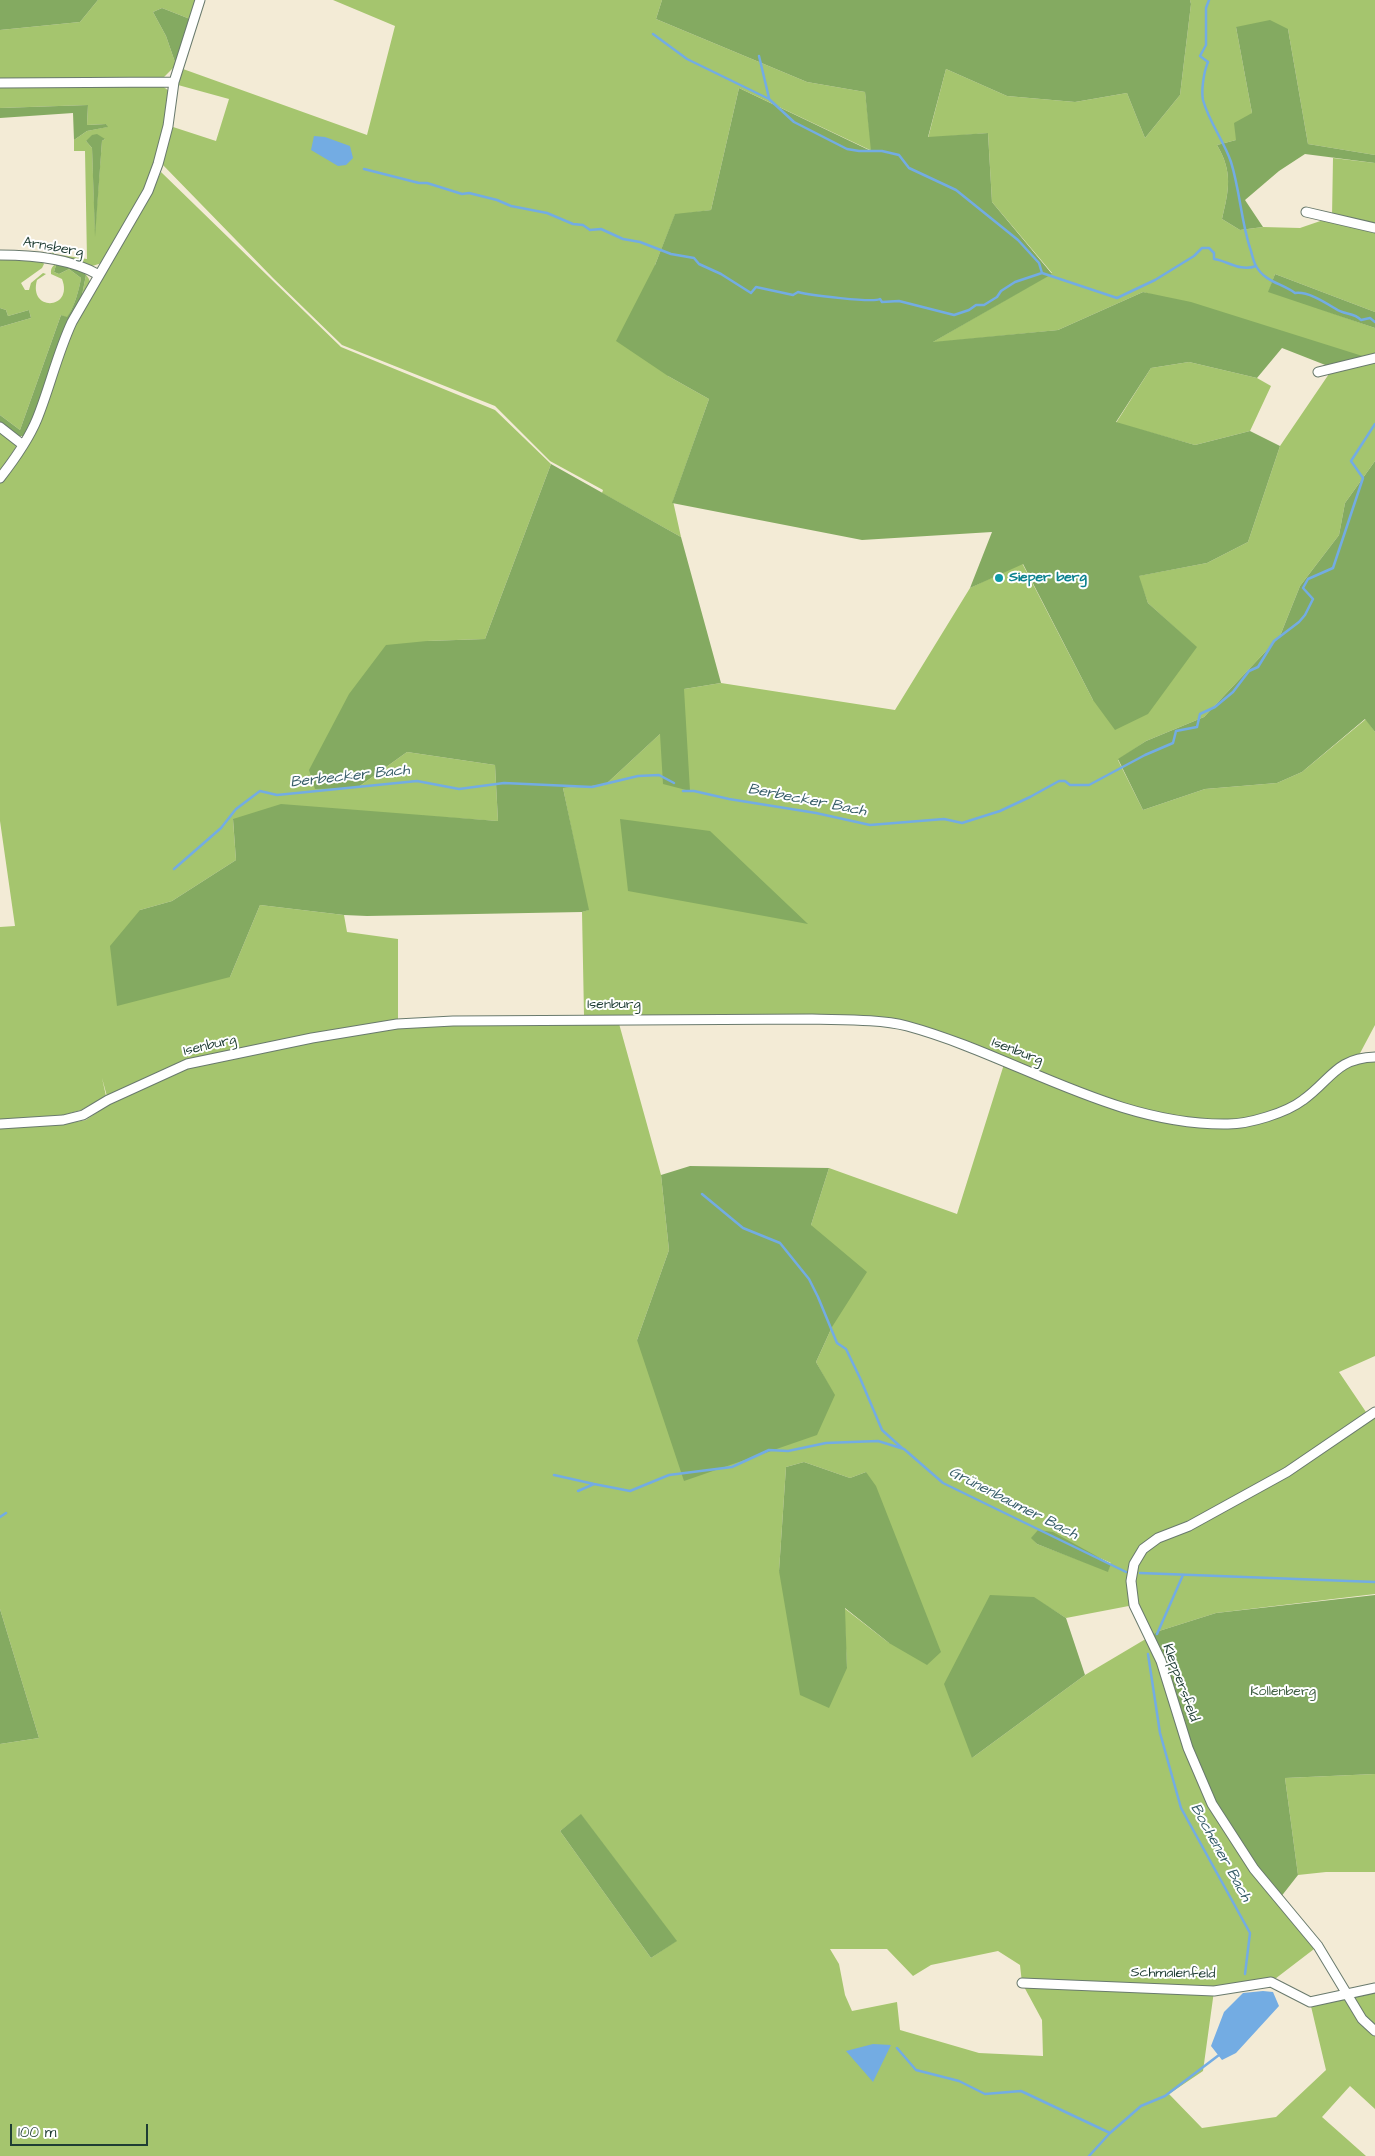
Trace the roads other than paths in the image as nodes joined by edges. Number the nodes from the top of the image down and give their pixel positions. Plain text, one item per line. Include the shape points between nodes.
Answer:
1 (200, 0) edge
2 (174, 82) junction
3 (0, 83) edge
4 (1306, 212) dead end
5 (1375, 228) edge
6 (0, 256) edge
7 (99, 275) junction
8 (1375, 358) edge
9 (1318, 372) dead end
10 (0, 427) edge
11 (24, 445) junction
12 (0, 478) edge
13 (1375, 1057) edge
14 (0, 1124) edge
15 (1375, 1412) edge
16 (1022, 1983) dead end
17 (1375, 1988) edge
18 (1346, 1994) junction
19 (1375, 2031) edge

1 - 2 street
2 - 3 street
2 - 7 street via 168,126 148,191
4 - 5 street
6 - 7 street, Arnsberg via 60,261
7 - 11 street via 63,341 44,402
8 - 9 street
10 - 11 street
11 - 12 street
13 - 14 street, Isenburg via 1358,1057 1346,1062 1294,1105 1268,1116 1229,1124 1161,1118 1093,1097 1005,1060 906,1026 852,1020 695,1018 453,1021 397,1024 187,1064 108,1100 83,1116
15 - 18 street, Kleppersfeld via 1288,1472 1188,1526 1158,1538 1143,1550 1134,1564 1131,1581 1134,1605 1161,1661 1188,1748 1212,1804 1254,1869 1318,1946
16 - 18 street, Schmalenfeld via 1214,1991 1271,1982 1310,2002
17 - 18 street
18 - 19 street, Kleppersfeld

